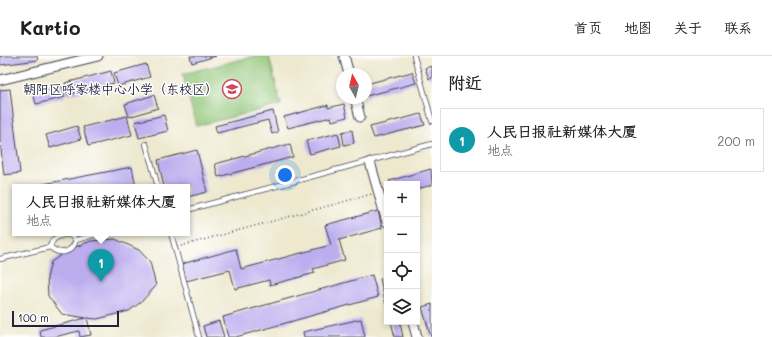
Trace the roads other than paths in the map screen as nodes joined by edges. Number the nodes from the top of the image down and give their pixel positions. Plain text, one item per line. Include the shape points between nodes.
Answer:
1 (98, 56) edge
2 (344, 56) edge
3 (414, 56) edge
4 (347, 68) edge
5 (0, 80) edge
6 (357, 104) edge
7 (360, 117) dead end
8 (432, 121) edge
9 (146, 144) dead end
10 (432, 144) edge
11 (370, 162) junction
12 (157, 184) edge
13 (190, 209) edge
14 (385, 217) edge
15 (90, 236) edge
16 (172, 236) edge
17 (76, 240) junction
18 (50, 246) junction
19 (0, 259) edge
20 (414, 325) edge
21 (199, 337) edge
22 (418, 337) edge

1 - 5 street
2 - 4 street
3 - 8 lane
6 - 7 street
9 - 12 lane
10 - 11 lane
11 - 13 lane
11 - 14 street
15 - 17 lane
16 - 21 lane
17 - 18 lane via 70,236 56,237
17 - 18 lane via 74,246 61,252 54,251
18 - 19 lane
20 - 22 street

